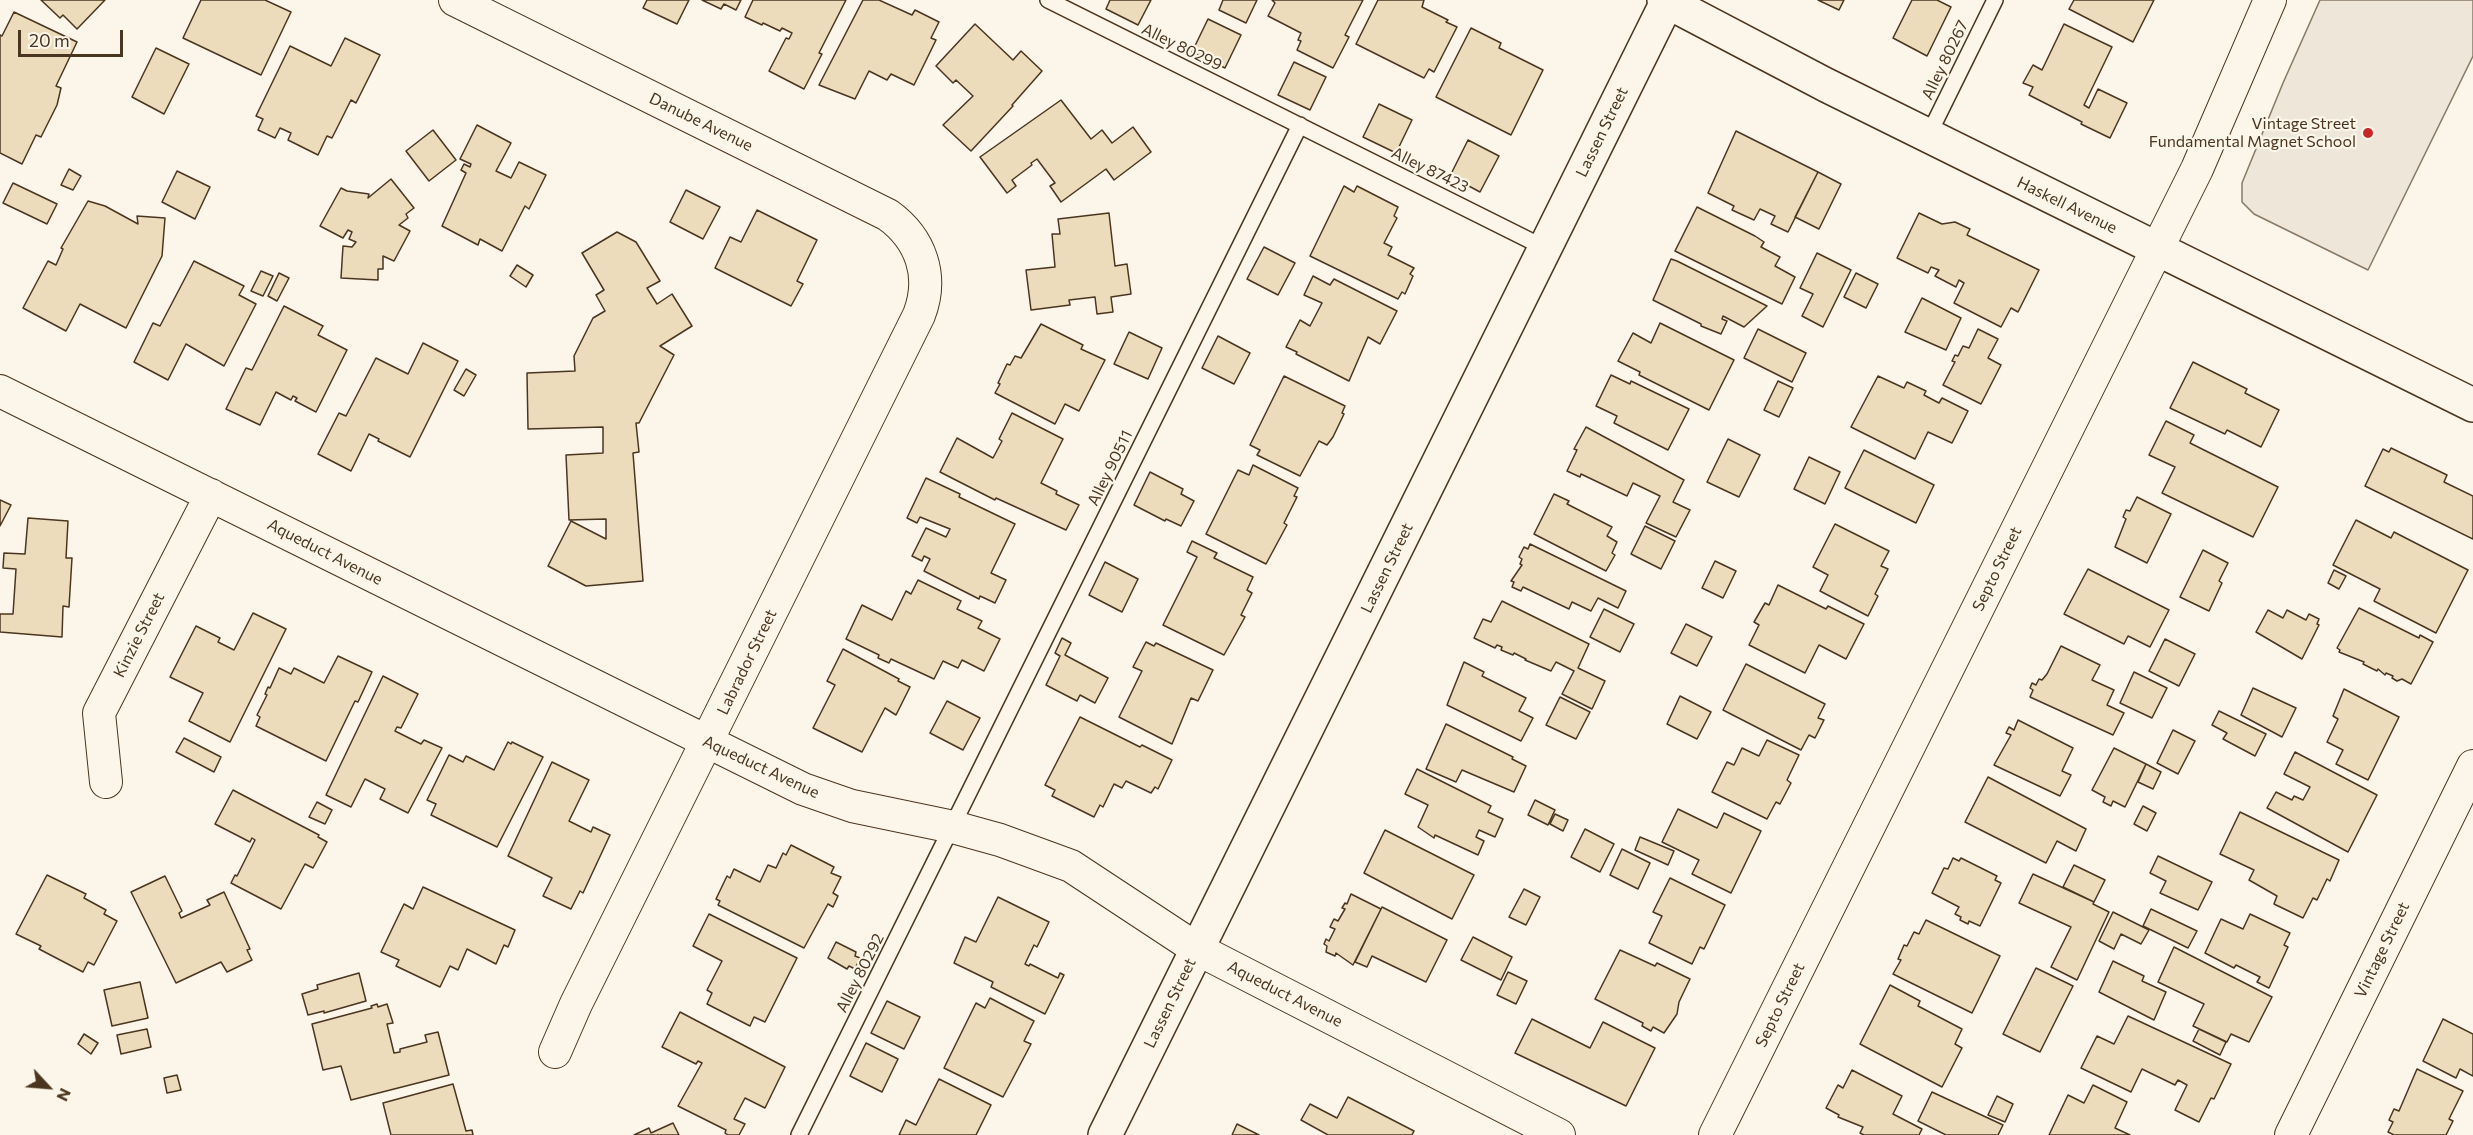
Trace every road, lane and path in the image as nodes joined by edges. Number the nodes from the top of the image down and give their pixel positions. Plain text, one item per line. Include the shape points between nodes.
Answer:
1 (455, 0) edge
2 (1048, 0) edge
3 (1666, 0) edge
4 (1995, 0) edge
5 (2270, 0) edge
6 (1300, 125) junction
7 (1928, 136) junction
8 (1545, 248) junction
9 (2156, 249) junction
10 (924, 268) joint
11 (0, 391) edge
12 (2473, 405) edge
13 (212, 495) junction
14 (707, 742) junction
15 (2473, 766) edge
16 (106, 782) dead end
17 (954, 827) junction
18 (1197, 949) junction
19 (555, 1052) dead end
20 (799, 1135) edge
21 (1105, 1135) edge
22 (1559, 1135) edge
23 (1716, 1135) edge
24 (2291, 1135) edge

1 - 10 street, Danube Avenue via 888,215 913,240
2 - 6 lane, Alley 80299
3 - 7 main road, Haskell Avenue
3 - 8 main road, Lassen Street
4 - 7 lane, Alley 80267
5 - 9 street, Septo Street via 2197,169
6 - 8 lane, Alley 87423
6 - 17 lane, Alley 90511
7 - 9 main road, Haskell Avenue
8 - 18 main road, Lassen Street
9 - 12 main road, Haskell Avenue
9 - 23 street, Septo Street
10 - 14 street, Labrador Street via 926,293 919,315
11 - 13 street, Aqueduct Avenue
13 - 14 street, Aqueduct Avenue
13 - 16 street, Kinzie Street via 99,713
14 - 17 street, Aqueduct Avenue via 803,789 852,806
14 - 19 street, Labrador Street
15 - 24 street, Vintage Street
17 - 18 street, Aqueduct Avenue via 1071,866
17 - 20 lane, Alley 80292
18 - 21 main road, Lassen Street
18 - 22 street, Aqueduct Avenue

